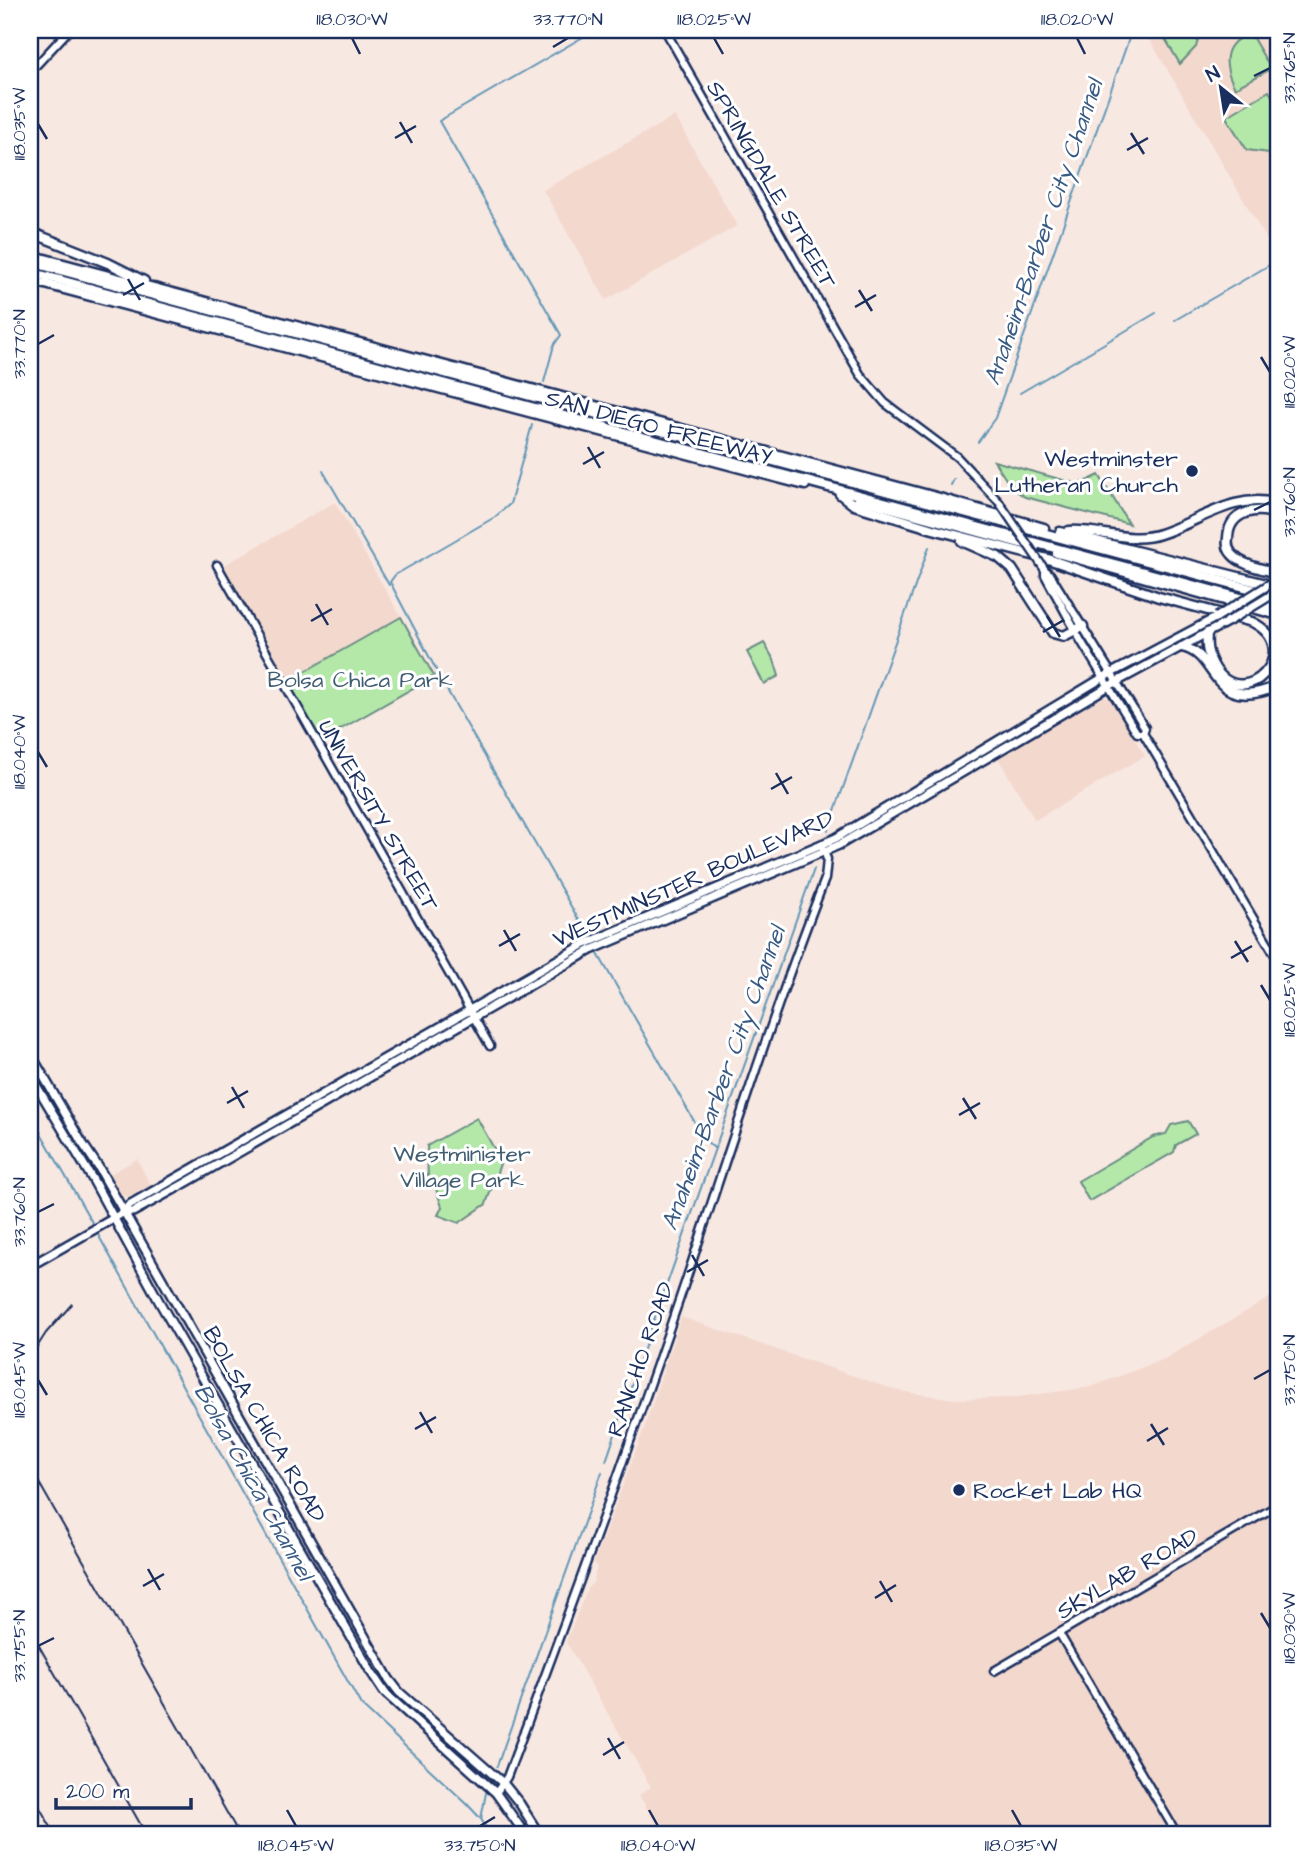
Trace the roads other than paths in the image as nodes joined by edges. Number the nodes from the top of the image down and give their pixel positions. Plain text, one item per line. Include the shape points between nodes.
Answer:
1 (69, 30) edge
2 (665, 30) edge
3 (30, 72) edge
4 (30, 232) edge
5 (30, 255) edge
6 (30, 262) edge
7 (30, 272) edge
8 (30, 280) edge
9 (163, 290) junction
10 (840, 494) junction
11 (1278, 504) edge
12 (1278, 514) edge
13 (933, 529) junction
14 (1059, 532) junction
15 (217, 565) dead end
16 (1278, 573) edge
17 (1278, 579) edge
18 (1278, 589) edge
19 (1278, 596) edge
20 (1278, 608) edge
21 (1278, 615) edge
22 (1079, 628) junction
23 (1207, 633) junction
24 (1182, 647) junction
25 (1108, 676) junction
26 (1113, 684) junction
27 (1278, 685) edge
28 (823, 848) junction
29 (1278, 960) edge
30 (469, 1009) junction
31 (474, 1017) junction
32 (490, 1046) dead end
33 (30, 1054) edge
34 (30, 1074) edge
35 (124, 1212) junction
36 (114, 1218) junction
37 (30, 1266) edge
38 (1278, 1505) edge
39 (287, 1523) junction
40 (302, 1526) junction
41 (302, 1549) junction
42 (1059, 1633) junction
43 (994, 1671) dead end
44 (503, 1784) junction
45 (496, 1793) junction
46 (525, 1834) edge
47 (539, 1834) edge
48 (1177, 1834) edge

1 - 3 street
2 - 22 street, SPRINGDALE STREET, bridge via 860,374 885,402 970,469 999,502
4 - 9 highway
5 - 9 highway, SAN DIEGO FREEWAY
6 - 19 highway
7 - 20 highway
8 - 10 highway, SAN DIEGO FREEWAY
9 - 14 highway, SAN DIEGO FREEWAY
10 - 13 highway via 854,505
10 - 21 highway, SAN DIEGO FREEWAY
11 - 14 highway via 1244,500 1147,537
12 - 16 highway via 1259,510 1242,514 1233,522 1227,541 1234,556
13 - 22 highway via 1004,561 1053,633 1064,636
13 - 23 highway via 1252,622 1270,637 1274,654 1270,668 1252,682 1229,681 1216,671 1207,653
14 - 18 highway, SAN DIEGO FREEWAY
15 - 30 street, UNIVERSITY STREET
17 - 25 main road, WESTMINSTER BOULEVARD, bridge
18 - 23 main road, WESTMINSTER BOULEVARD, bridge
22 - 25 street, SPRINGDALE STREET
23 - 24 main road, WESTMINSTER BOULEVARD
24 - 26 main road, WESTMINSTER BOULEVARD
24 - 27 highway via 1197,654 1229,690 1252,693
25 - 26 street, SPRINGDALE STREET
25 - 28 main road, WESTMINSTER BOULEVARD
26 - 28 main road, WESTMINSTER BOULEVARD via 879,822
26 - 29 street, SPRINGDALE STREET via 1138,733 1143,733
28 - 30 main road, WESTMINSTER BOULEVARD via 595,939
28 - 31 main road, WESTMINSTER BOULEVARD via 601,946
28 - 44 street, RANCHO ROAD via 825,879 584,1572
30 - 31 street, UNIVERSITY STREET
30 - 35 main road, WESTMINSTER BOULEVARD
31 - 32 street, UNIVERSITY STREET
31 - 35 main road, WESTMINSTER BOULEVARD via 133,1212
33 - 35 main road, BOLSA CHICA ROAD
34 - 36 main road, BOLSA CHICA ROAD
35 - 36 main road, WESTMINSTER BOULEVARD
35 - 40 main road, BOLSA CHICA ROAD
36 - 37 main road, WESTMINSTER BOULEVARD
36 - 39 main road, BOLSA CHICA ROAD
38 - 42 street, SKYLAB ROAD
39 - 40 main road
39 - 41 main road, BOLSA CHICA ROAD
40 - 41 main road via 297,1533
40 - 44 main road, BOLSA CHICA ROAD via 399,1692
41 - 45 main road, BOLSA CHICA ROAD via 385,1693
42 - 43 street, SKYLAB ROAD
42 - 48 street
44 - 45 street, RANCHO ROAD
44 - 47 main road, BOLSA CHICA ROAD
45 - 46 main road, BOLSA CHICA ROAD

